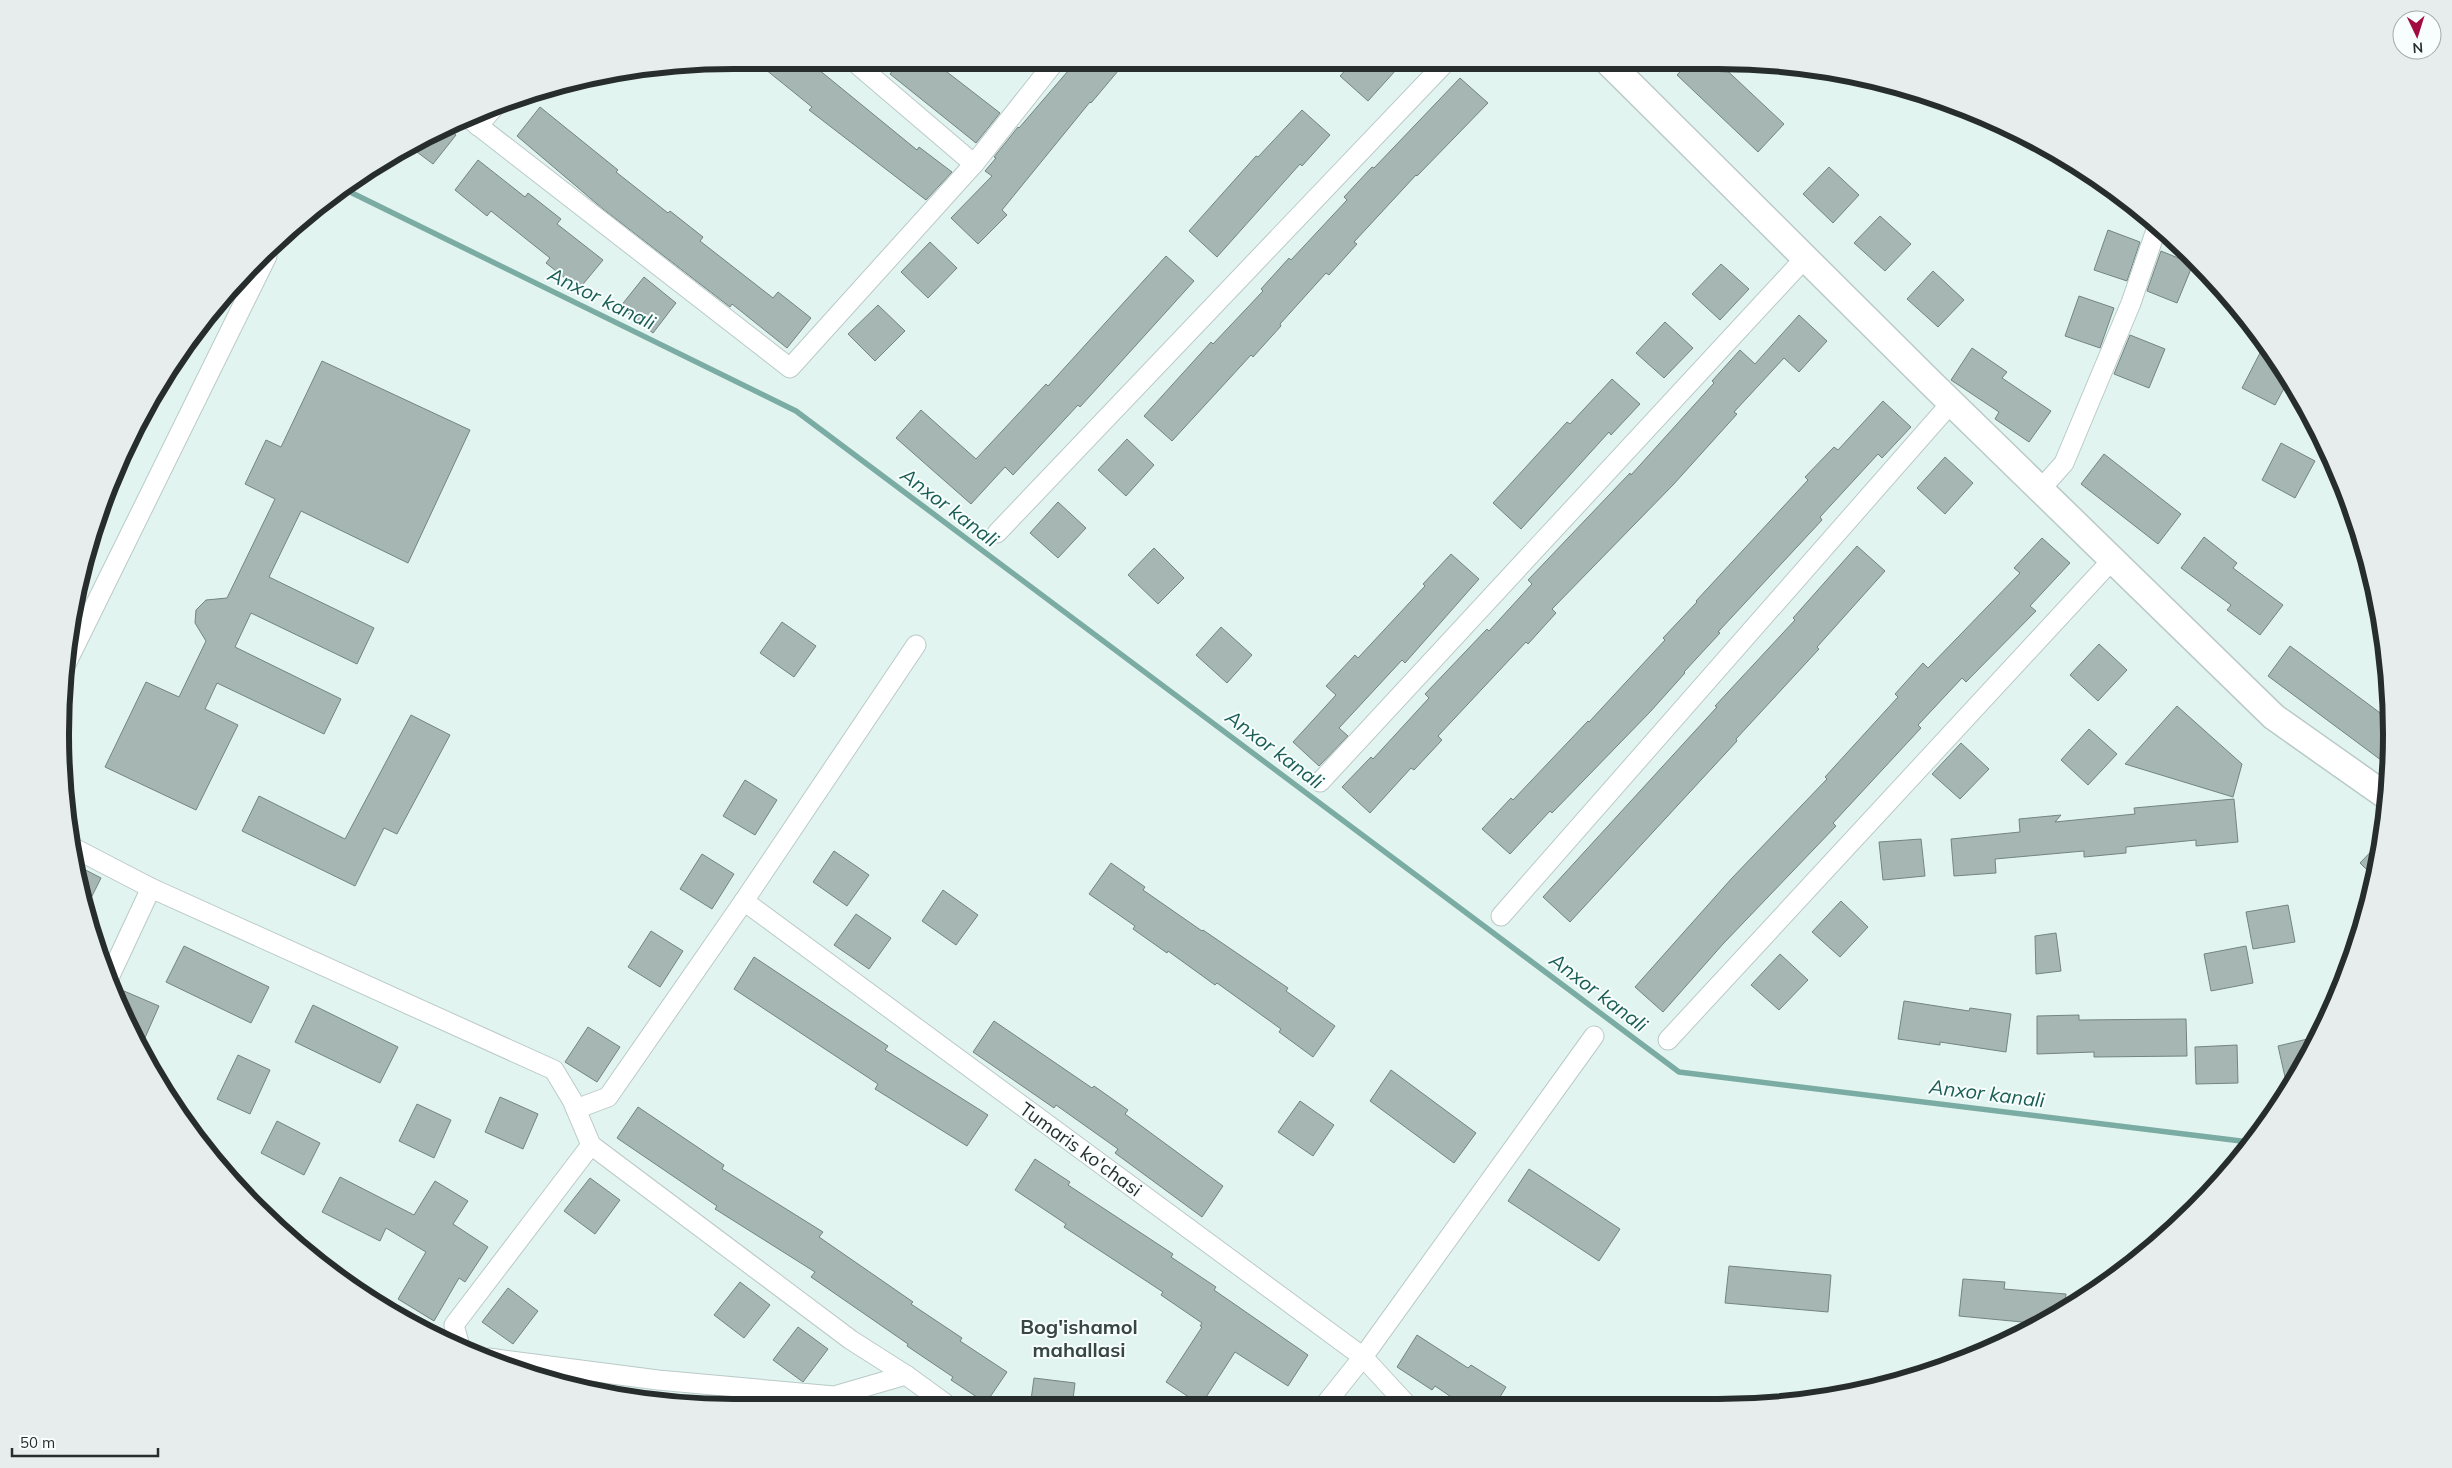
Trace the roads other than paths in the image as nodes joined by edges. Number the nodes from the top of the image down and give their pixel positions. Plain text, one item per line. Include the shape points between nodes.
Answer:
1 (863, 69) edge
2 (1049, 69) edge
3 (1439, 69) edge
4 (1615, 69) edge
5 (473, 121) edge
6 (974, 164) junction
7 (2155, 232) edge
8 (1804, 258) junction
9 (262, 266) edge
10 (1951, 403) junction
11 (2040, 490) junction
12 (997, 533) dead end
13 (2112, 560) junction
14 (916, 645) dead end
15 (74, 648) edge
16 (1320, 782) dead end
17 (2381, 792) edge
18 (80, 851) edge
19 (151, 888) junction
20 (744, 901) junction
21 (1500, 916) dead end
22 (112, 971) edge
23 (1594, 1036) dead end
24 (1668, 1040) dead end
25 (576, 1109) junction
26 (591, 1145) junction
27 (457, 1339) edge
28 (1363, 1357) junction
29 (512, 1361) edge
30 (906, 1374) junction
31 (940, 1399) edge
32 (1329, 1399) edge
33 (1403, 1399) edge

1 - 6 street
2 - 6 street
3 - 12 street
4 - 8 street
5 - 6 street via 790,368
7 - 11 street via 2131,303 2064,463
8 - 10 street
8 - 16 street
9 - 15 street
10 - 11 street
10 - 21 street
11 - 13 street
13 - 17 street via 2274,718
13 - 24 street
14 - 20 street
18 - 19 street
19 - 22 street
19 - 25 street via 554,1070
20 - 25 street via 608,1098
20 - 28 street, Tumaris ko'chasi
23 - 28 street
25 - 26 street
26 - 27 street via 454,1325
26 - 30 street via 851,1340
28 - 32 street
28 - 33 street, Tumaris ko'chasi
29 - 30 street via 658,1380 834,1396
30 - 31 street

